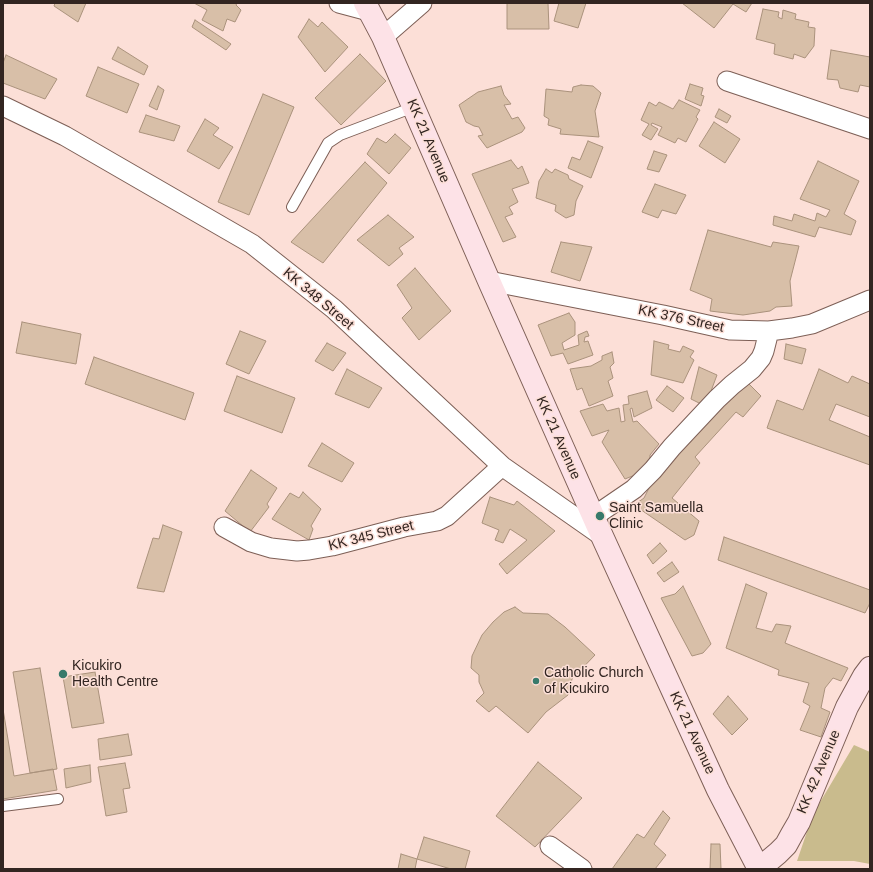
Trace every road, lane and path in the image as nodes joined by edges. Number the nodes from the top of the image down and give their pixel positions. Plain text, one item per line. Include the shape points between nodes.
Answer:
1 (339, 3) edge
2 (422, 3) edge
3 (367, 7) edge
4 (383, 37) junction
5 (727, 81) dead end
6 (3, 106) edge
7 (414, 107) junction
8 (870, 129) edge
9 (292, 207) dead end
10 (489, 281) junction
11 (870, 300) edge
12 (769, 331) junction
13 (502, 466) junction
14 (598, 526) junction
15 (224, 527) dead end
16 (870, 668) edge
17 (58, 798) dead end
18 (3, 806) edge
19 (550, 846) dead end
20 (582, 869) edge
21 (759, 869) edge

1 - 3 street
2 - 4 street
3 - 4 main road, KK 21 Avenue
4 - 7 main road, KK 21 Avenue
5 - 8 street
6 - 13 street, KK 348 Street via 65,136 252,244 334,309
7 - 9 lane via 340,135 328,143
7 - 10 main road, KK 21 Avenue
10 - 12 street, KK 376 Street via 730,330
10 - 14 main road, KK 21 Avenue
11 - 12 street, KK 376 Street via 812,324
12 - 14 street via 761,358 752,369 717,399
13 - 14 street, KK 348 Street
13 - 15 street, KK 345 Street via 447,516 437,521 332,546 297,551 271,548 251,542
14 - 21 main road, KK 21 Avenue via 718,790
16 - 21 main road, KK 42 Avenue via 847,707 786,845
17 - 18 lane
19 - 20 street

